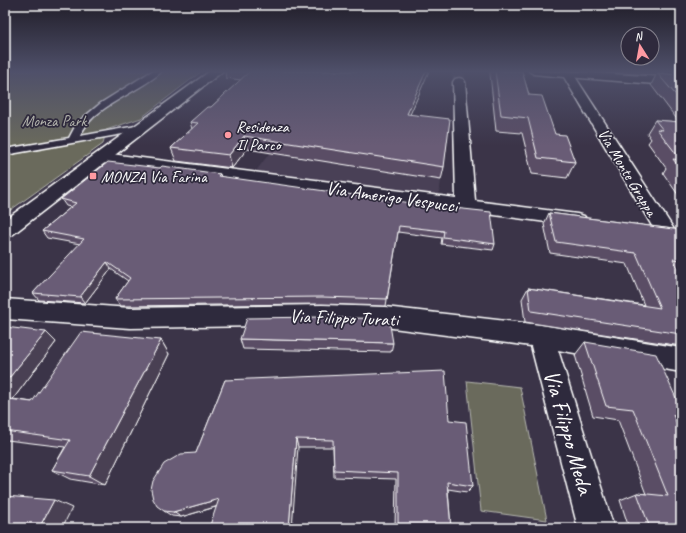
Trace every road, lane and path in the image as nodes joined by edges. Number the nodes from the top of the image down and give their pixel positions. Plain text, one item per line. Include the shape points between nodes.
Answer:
1 (118, 96) edge
2 (185, 96) edge
3 (460, 96) tunnel mouth
4 (582, 96) edge
5 (142, 128) junction
6 (73, 140) junction
7 (5, 152) edge
8 (103, 158) junction
9 (466, 206) junction
10 (596, 223) edge
11 (642, 228) edge
12 (5, 230) edge
13 (673, 233) edge
14 (5, 309) edge
15 (541, 336) junction
16 (681, 360) edge
17 (596, 528) edge

1 - 6 lane via 80,125
2 - 5 street
3 - 9 street
4 - 13 street, Via Monte Grappa
5 - 6 lane
5 - 8 street
6 - 7 lane
8 - 9 street, Via Amerigo Vespucci
8 - 12 street
9 - 10 street, Via Amerigo Vespucci
11 - 13 street
14 - 15 street, Via Filippo Turati via 130,318 322,315 385,317
15 - 16 street, Via Filippo Turati
15 - 17 street, Via Filippo Meda

